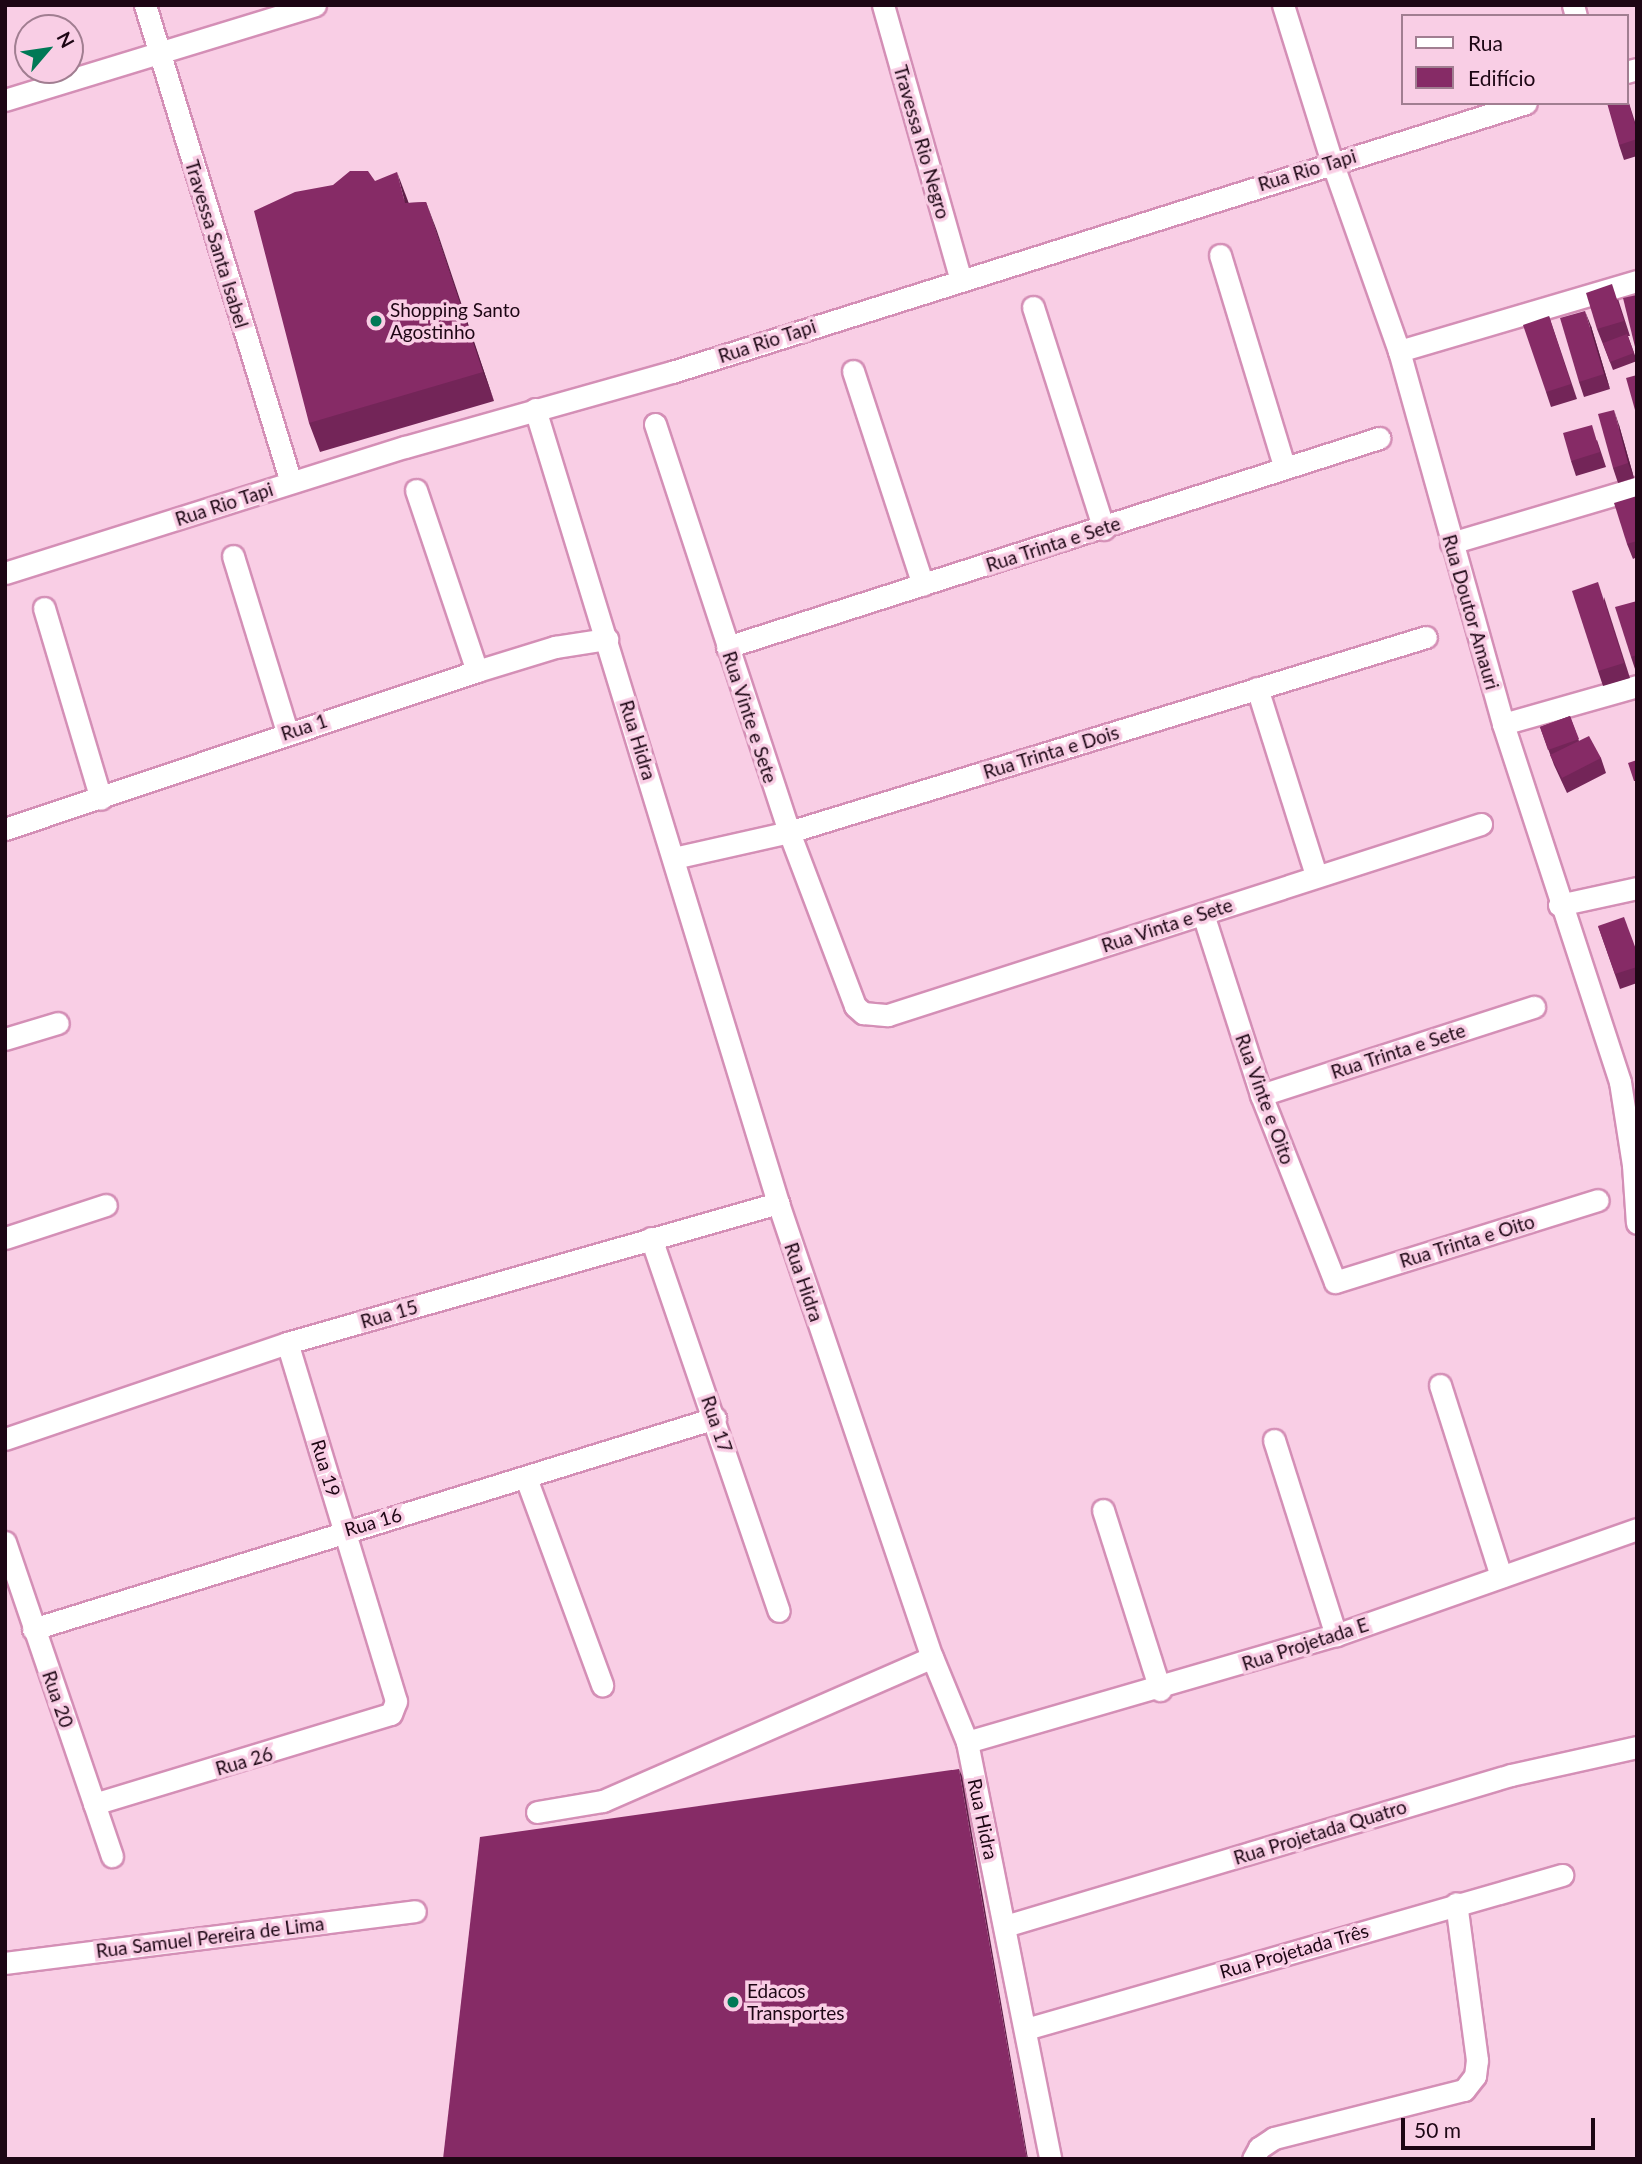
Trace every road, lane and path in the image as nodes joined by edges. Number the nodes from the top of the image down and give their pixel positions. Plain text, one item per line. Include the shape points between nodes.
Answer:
1 (145, 5) edge
2 (315, 5) edge
3 (884, 5) edge
4 (1283, 5) edge
5 (157, 51) junction
6 (5, 100) edge
7 (1519, 105) edge
8 (1332, 162) junction
9 (1220, 255) dead end
10 (960, 278) junction
11 (1637, 281) edge
12 (1033, 307) dead end
13 (1399, 351) junction
14 (853, 371) dead end
15 (535, 409) junction
16 (655, 424) dead end
17 (1378, 438) dead end
18 (1284, 466) junction
19 (291, 482) junction
20 (1637, 488) edge
21 (416, 490) dead end
22 (1104, 528) junction
23 (1451, 542) junction
24 (233, 556) dead end
25 (5, 573) edge
26 (923, 585) junction
27 (44, 608) dead end
28 (1426, 637) dead end
29 (607, 639) junction
30 (727, 647) junction
31 (477, 671) junction
32 (1637, 686) edge
33 (1257, 688) junction
34 (1503, 724) junction
35 (287, 732) junction
36 (101, 799) junction
37 (1481, 824) dead end
38 (5, 829) edge
39 (789, 832) junction
40 (674, 858) junction
41 (1316, 875) junction
42 (1637, 888) edge
43 (1559, 905) junction
44 (1203, 914) junction
45 (855, 1006) joint
46 (1534, 1007) dead end
47 (58, 1023) dead end
48 (5, 1039) edge
49 (1628, 1080) edge
50 (1261, 1095) junction
51 (1598, 1200) dead end
52 (778, 1203) junction
53 (106, 1205) dead end
54 (1637, 1223) edge
55 (5, 1238) edge
56 (651, 1238) junction
57 (1335, 1282) joint
58 (287, 1343) junction
59 (1440, 1385) dead end
60 (715, 1418) junction
61 (5, 1439) edge
62 (1274, 1440) dead end
63 (526, 1478) junction
64 (1103, 1510) dead end
65 (1637, 1529) edge
66 (345, 1530) junction
67 (5, 1542) edge
68 (1501, 1576) junction
69 (779, 1611) dead end
70 (33, 1629) junction
71 (1336, 1635) junction
72 (932, 1657) junction
73 (602, 1685) dead end
74 (1160, 1690) junction
75 (391, 1714) joint
76 (967, 1742) junction
77 (1637, 1747) edge
78 (94, 1804) junction
79 (537, 1812) dead end
80 (112, 1856) dead end
81 (1562, 1875) dead end
82 (1455, 1903) junction
83 (415, 1910) dead end
84 (1005, 1926) junction
85 (5, 1963) edge
86 (1026, 2029) junction
87 (1050, 2159) edge
88 (1253, 2159) edge

1 - 5 street, Travessa Santa Isabel
2 - 5 street
3 - 10 street, Travessa Rio Negro
4 - 8 street, Rua Doutor Amauri
5 - 6 street
5 - 19 street, Travessa Santa Isabel
7 - 8 street, Rua Rio Tapi
8 - 10 street, Rua Rio Tapi
8 - 13 street, Rua Doutor Amauri
9 - 18 street
10 - 15 street, Rua Rio Tapi via 672,372
11 - 13 street
12 - 22 street
13 - 23 street, Rua Doutor Amauri
14 - 26 street
15 - 19 street, Rua Rio Tapi
15 - 29 street, Rua Hidra
16 - 30 street, Rua Vinte e Sete
17 - 18 street, Rua Trinta e Sete
18 - 22 street, Rua Trinta e Sete
19 - 25 street, Rua Rio Tapi
20 - 23 street
21 - 31 street
22 - 26 street, Rua Trinta e Sete
23 - 34 street, Rua Doutor Amauri
24 - 35 street
26 - 30 street, Rua Trinta e Sete
27 - 36 street
28 - 33 street, Rua Trinta e Dois
29 - 31 street, Rua 1 via 555,647
29 - 40 street, Rua Hidra
30 - 39 street, Rua Vinte e Sete
31 - 35 street, Rua 1
32 - 34 street
33 - 39 street, Rua Trinta e Dois
33 - 41 street
34 - 43 street, Rua Doutor Amauri
35 - 36 street, Rua 1
36 - 38 street, Rua 1
37 - 41 street, Rua Vinta e Sete
39 - 40 street, Rua Trinta e Dois
39 - 45 street, Rua Vinte e Sete
40 - 52 street, Rua Hidra
41 - 44 street, Rua Vinta e Sete
42 - 43 street
43 - 49 street, Rua Doutor Amauri
44 - 45 street, Rua Vinta e Sete via 888,1014 863,1013
44 - 50 street, Rua Vinte e Oito
46 - 50 street, Rua Trinta e Sete
47 - 48 street
49 - 54 street, Rua Doutor Amauri
50 - 57 street, Rua Vinte e Oito
51 - 57 street, Rua Trinta e Oito
52 - 56 street, Rua 15
52 - 72 street, Rua Hidra
53 - 55 street
56 - 58 street, Rua 15
56 - 60 street, Rua 17
58 - 61 street, Rua 15
58 - 66 street, Rua 19
59 - 68 street
60 - 63 street, Rua 16
60 - 69 street, Rua 17
62 - 71 street
63 - 66 street, Rua 16
63 - 73 street
64 - 74 street
65 - 68 street, Rua Projetada E
66 - 70 street, Rua 16
66 - 75 street, Rua 19 via 396,1701
67 - 70 street, Rua 20
68 - 71 street, Rua Projetada E
70 - 78 street, Rua 20
71 - 74 street, Rua Projetada E
72 - 76 street, Rua Hidra
72 - 79 street via 604,1801
74 - 76 street, Rua Projetada E
75 - 78 street, Rua 26
76 - 84 street, Rua Hidra
77 - 84 street, Rua Projetada Quatro via 1511,1775
78 - 80 street, Rua 20
81 - 82 street, Rua Projetada Três
82 - 86 street, Rua Projetada Três
82 - 88 street via 1477,2060 1475,2076 1464,2091 1274,2138 1259,2148
83 - 85 street, Rua Samuel Pereira de Lima
84 - 86 street, Rua Hidra
86 - 87 street, Rua Hidra

